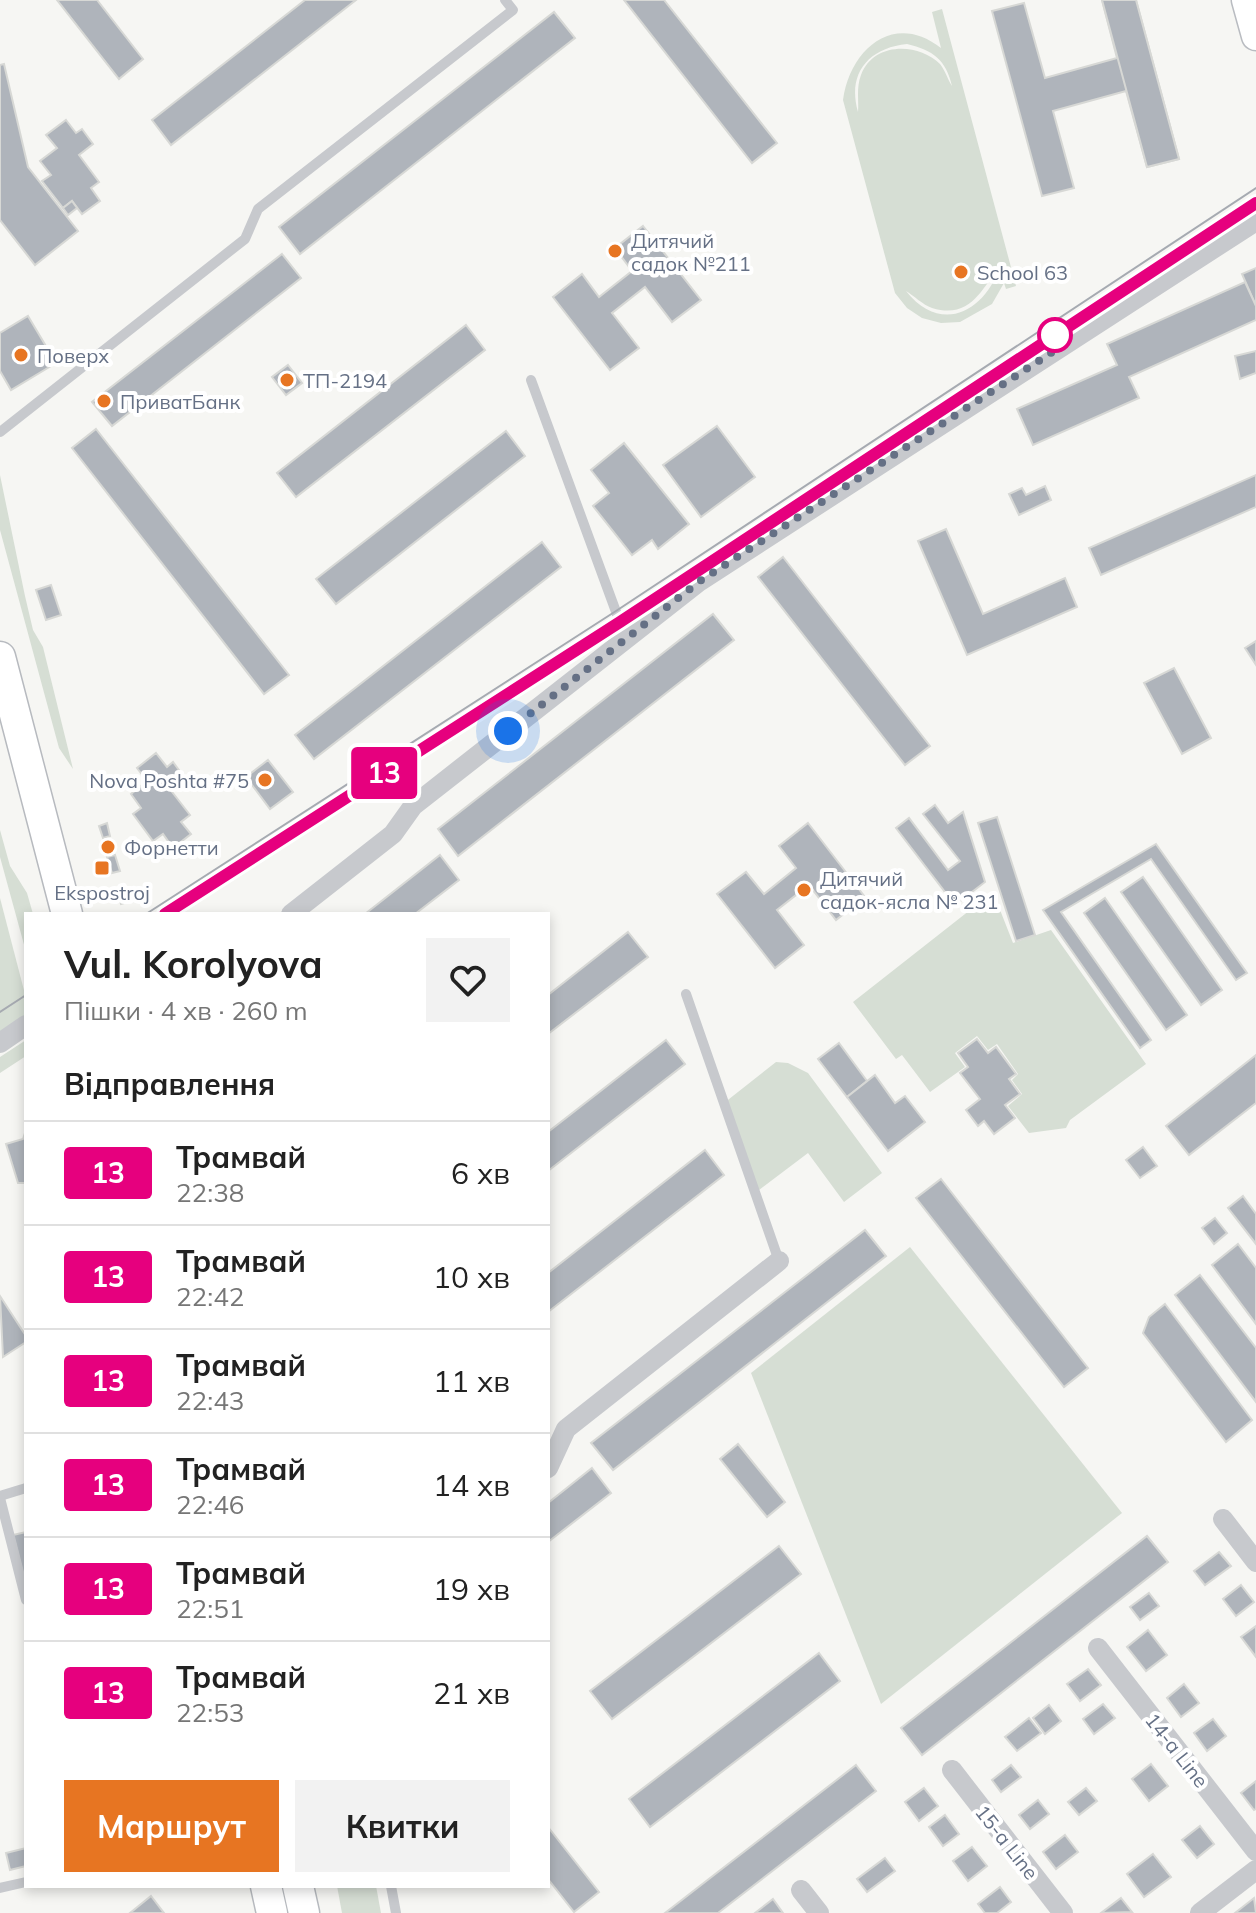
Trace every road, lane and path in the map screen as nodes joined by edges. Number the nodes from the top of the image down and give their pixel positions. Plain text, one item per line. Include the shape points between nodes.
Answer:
1 (505, 0) edge
2 (1246, 0) edge
3 (1256, 36) edge
4 (1256, 221) edge
5 (531, 380) dead end
6 (0, 432) edge
7 (626, 639) junction
8 (0, 657) edge
9 (66, 912) edge
10 (294, 912) edge
11 (686, 994) dead end
12 (24, 1026) edge
13 (0, 1043) edge
14 (779, 1261) joint
15 (550, 1464) edge
16 (24, 1489) edge
17 (0, 1497) edge
18 (1223, 1519) dead end
19 (1256, 1562) edge
20 (24, 1592) edge
21 (1098, 1648) dead end
22 (952, 1770) dead end
23 (1256, 1851) edge
24 (1256, 1870) edge
25 (24, 1882) edge
26 (0, 1888) edge
27 (266, 1888) edge
28 (298, 1888) edge
29 (391, 1888) edge
30 (801, 1890) dead end
31 (272, 1913) edge
32 (304, 1913) edge
33 (396, 1913) edge
34 (819, 1913) edge
35 (1063, 1913) edge
36 (1200, 1913) edge

1 - 6 lane via 513,10 258,209 245,239
2 - 3 main road
4 - 7 street via 712,573
5 - 7 lane
7 - 10 street via 413,806 393,834
8 - 9 main road
11 - 14 lane
12 - 13 street
14 - 15 street via 566,1429
16 - 17 lane
17 - 20 lane
18 - 19 street
21 - 23 street, 14-a Line
22 - 35 street, 15-a Line
24 - 36 street
25 - 26 lane
27 - 31 main road
28 - 32 main road
29 - 33 lane
30 - 34 street

